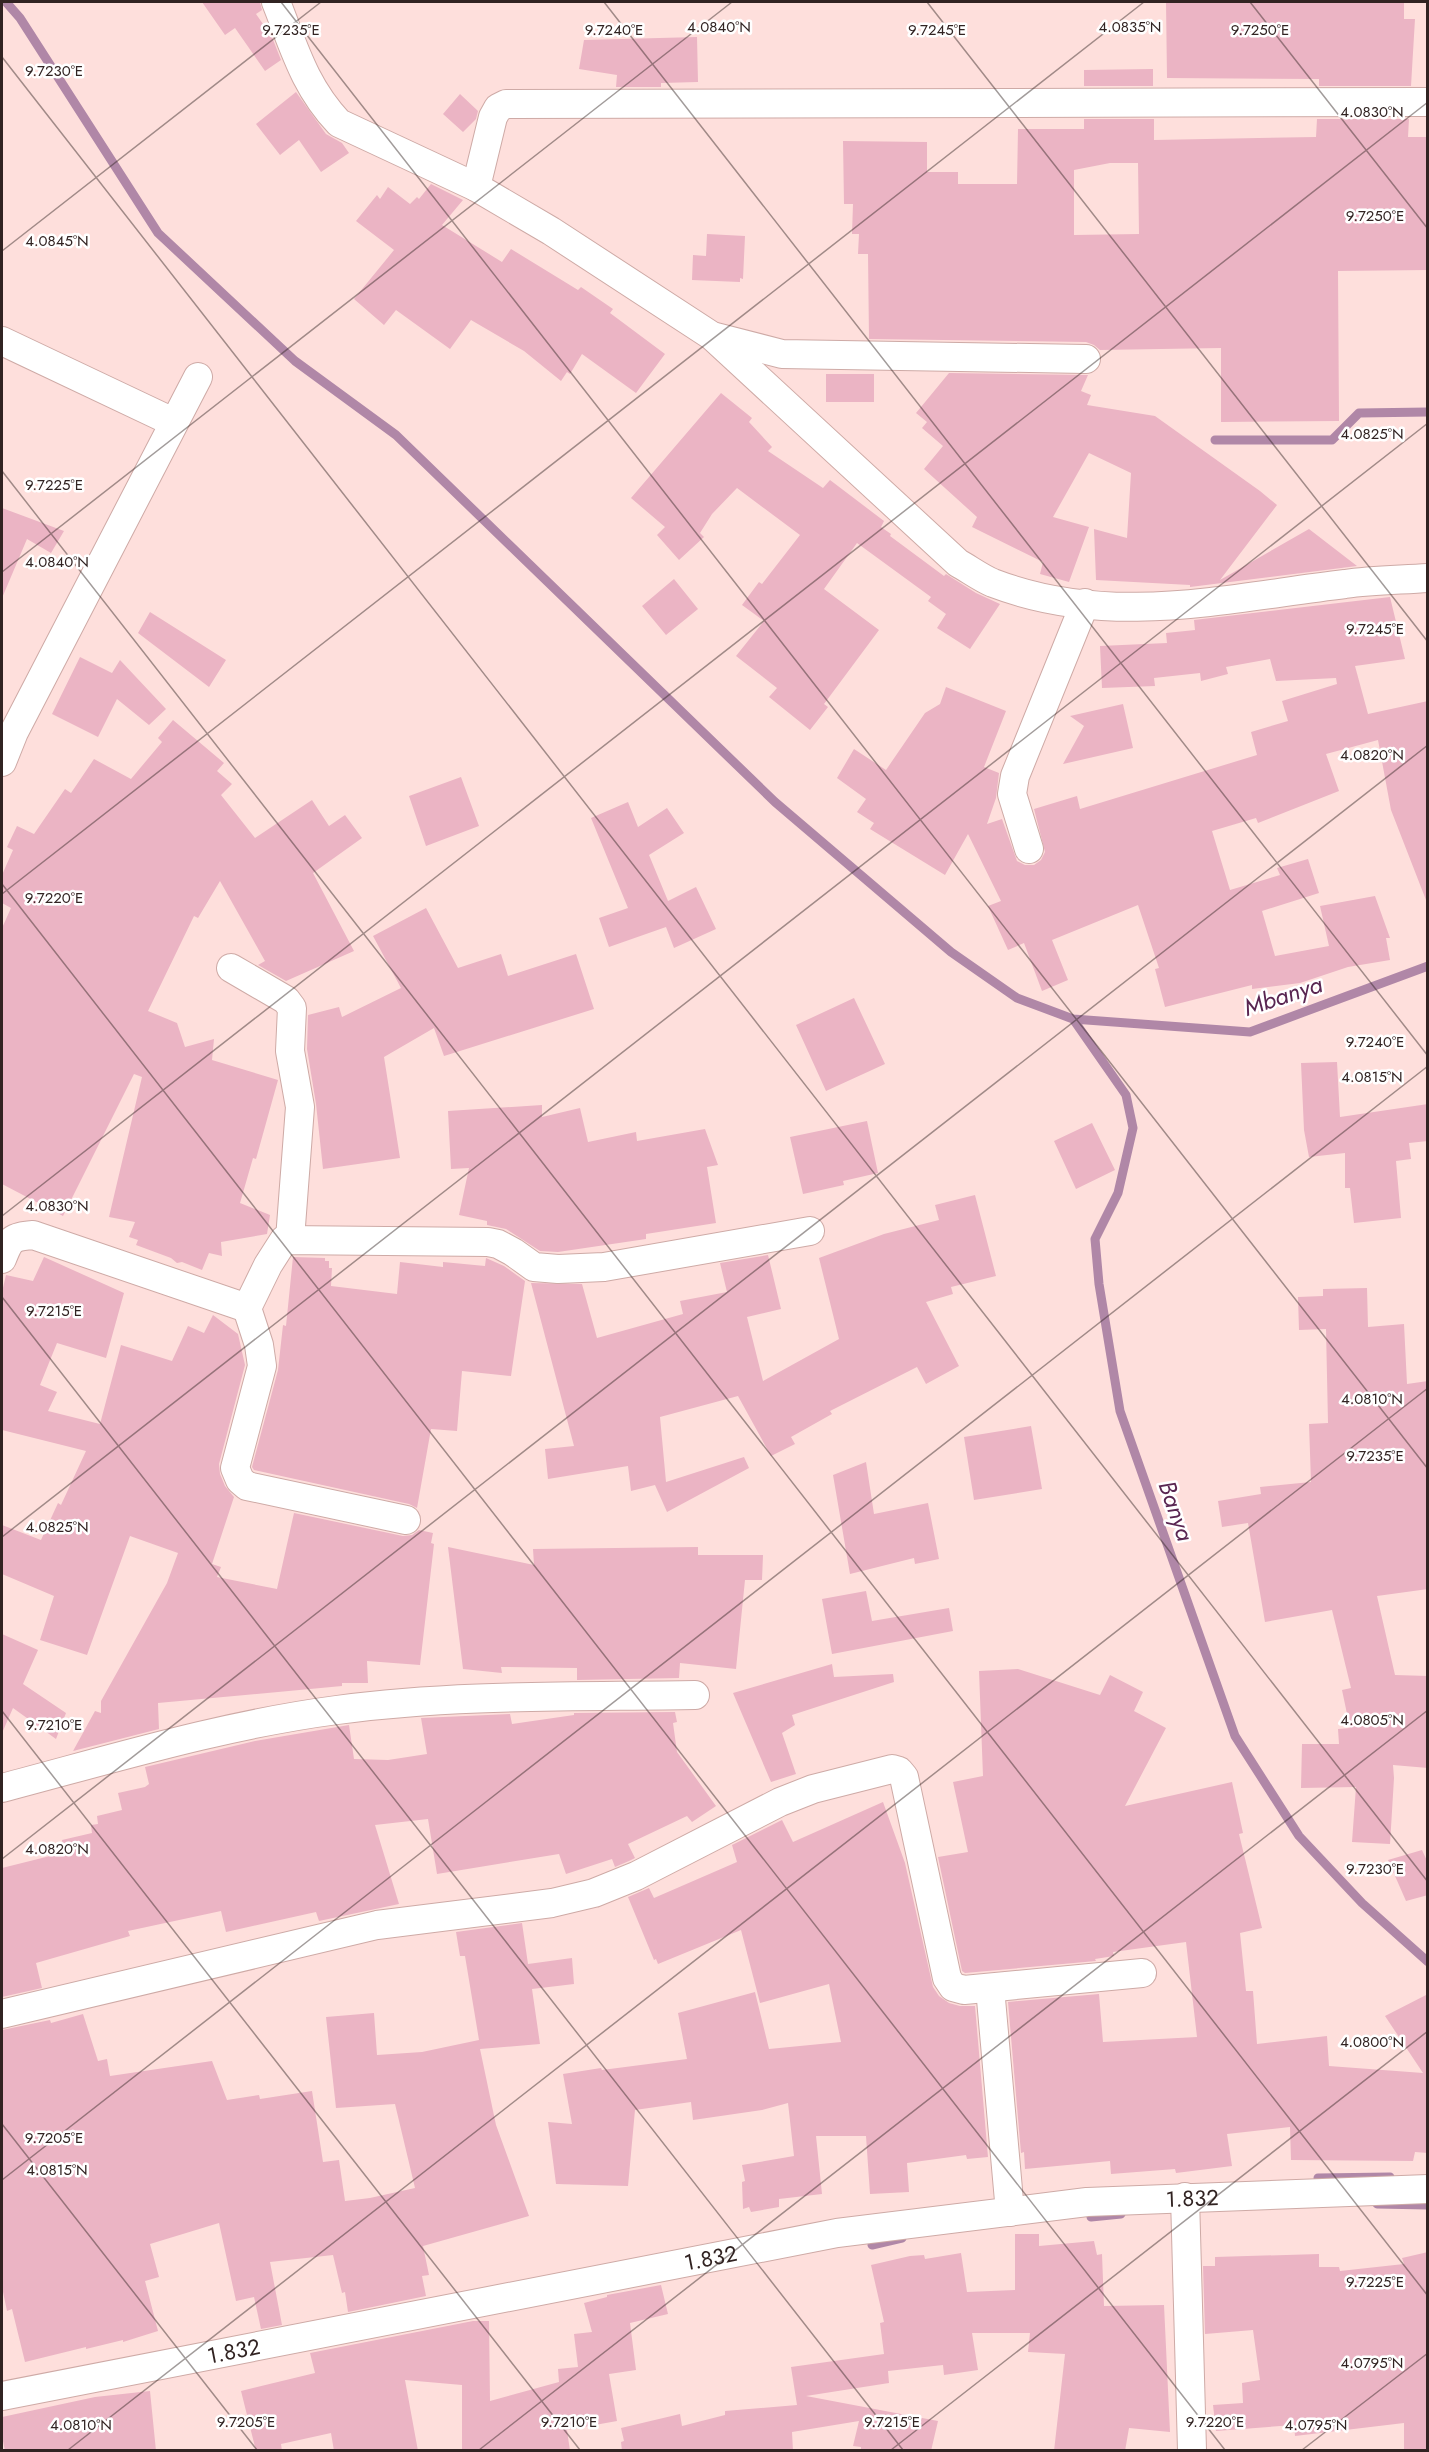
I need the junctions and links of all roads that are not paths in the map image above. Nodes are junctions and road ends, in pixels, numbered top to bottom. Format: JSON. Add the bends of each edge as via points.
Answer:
{"nodes":[{"id":1,"x":276,"y":2,"type":"edge"},
{"id":2,"x":1428,"y":102,"type":"edge"},
{"id":3,"x":476,"y":187,"type":"junction"},
{"id":4,"x":712,"y":336,"type":"junction"},
{"id":5,"x":2,"y":341,"type":"edge"},
{"id":6,"x":1086,"y":359,"type":"dead end"},
{"id":7,"x":198,"y":377,"type":"dead end"},
{"id":8,"x":173,"y":422,"type":"junction"},
{"id":9,"x":1428,"y":578,"type":"edge"},
{"id":10,"x":1085,"y":603,"type":"junction"},
{"id":11,"x":2,"y":762,"type":"edge"},
{"id":12,"x":1029,"y":849,"type":"dead end"},
{"id":13,"x":231,"y":968,"type":"dead end"},
{"id":14,"x":2,"y":1218,"type":"edge"},
{"id":15,"x":810,"y":1231,"type":"dead end"},
{"id":16,"x":33,"y":1235,"type":"junction"},
{"id":17,"x":290,"y":1239,"type":"junction"},
{"id":18,"x":2,"y":1259,"type":"edge"},
{"id":19,"x":248,"y":1308,"type":"junction"},
{"id":20,"x":405,"y":1520,"type":"dead end"},
{"id":21,"x":695,"y":1695,"type":"dead end"},
{"id":22,"x":2,"y":1788,"type":"edge"},
{"id":23,"x":1142,"y":1973,"type":"dead end"},
{"id":24,"x":990,"y":1988,"type":"junction"},
{"id":25,"x":2,"y":2014,"type":"edge"},
{"id":26,"x":1428,"y":2189,"type":"edge"},
{"id":27,"x":1185,"y":2196,"type":"junction"},
{"id":28,"x":1010,"y":2212,"type":"junction"},
{"id":29,"x":2,"y":2396,"type":"edge"},
{"id":30,"x":1192,"y":2451,"type":"edge"}],
"edges":[{"from":1,"to":3,"type":"street","via":[[310,86],[339,123]]},
{"from":2,"to":3,"type":"street","via":[[506,104],[493,117]]},
{"from":3,"to":4,"type":"street"},
{"from":4,"to":6,"type":"street","via":[[782,354]]},
{"from":4,"to":10,"type":"street","via":[[958,563],[991,582],[1039,598]]},
{"from":5,"to":8,"type":"street"},
{"from":7,"to":8,"type":"street"},
{"from":8,"to":11,"type":"street"},
{"from":9,"to":10,"type":"street","via":[[1348,583],[1181,607],[1128,608]]},
{"from":10,"to":12,"type":"street","via":[[1015,776],[1012,794]]},
{"from":13,"to":17,"type":"street","via":[[286,1000],[292,1008],[290,1051],[300,1107]]},
{"from":14,"to":16,"type":"street"},
{"from":15,"to":17,"type":"street","via":[[604,1267],[558,1269],[534,1267],[513,1252],[488,1242]]},
{"from":16,"to":18,"type":"street","via":[[11,1240]]},
{"from":16,"to":19,"type":"street"},
{"from":17,"to":19,"type":"street","via":[[279,1246]]},
{"from":19,"to":20,"type":"street","via":[[262,1366],[236,1468],[240,1480],[247,1486]]},
{"from":21,"to":22,"type":"street","via":[[453,1700],[337,1710],[225,1731]]},
{"from":23,"to":24,"type":"street"},
{"from":24,"to":25,"type":"street","via":[[963,1990],[953,1987],[947,1978],[904,1777],[892,1769],[813,1789],[780,1802],[636,1876],[594,1893],[552,1903],[377,1925]]},
{"from":24,"to":28,"type":"street"},
{"from":26,"to":27,"type":"street","name":"1.832"},
{"from":27,"to":28,"type":"street","name":"1.832"},
{"from":27,"to":30,"type":"street"},
{"from":28,"to":29,"type":"street","name":"1.832","via":[[837,2233]]}]}
